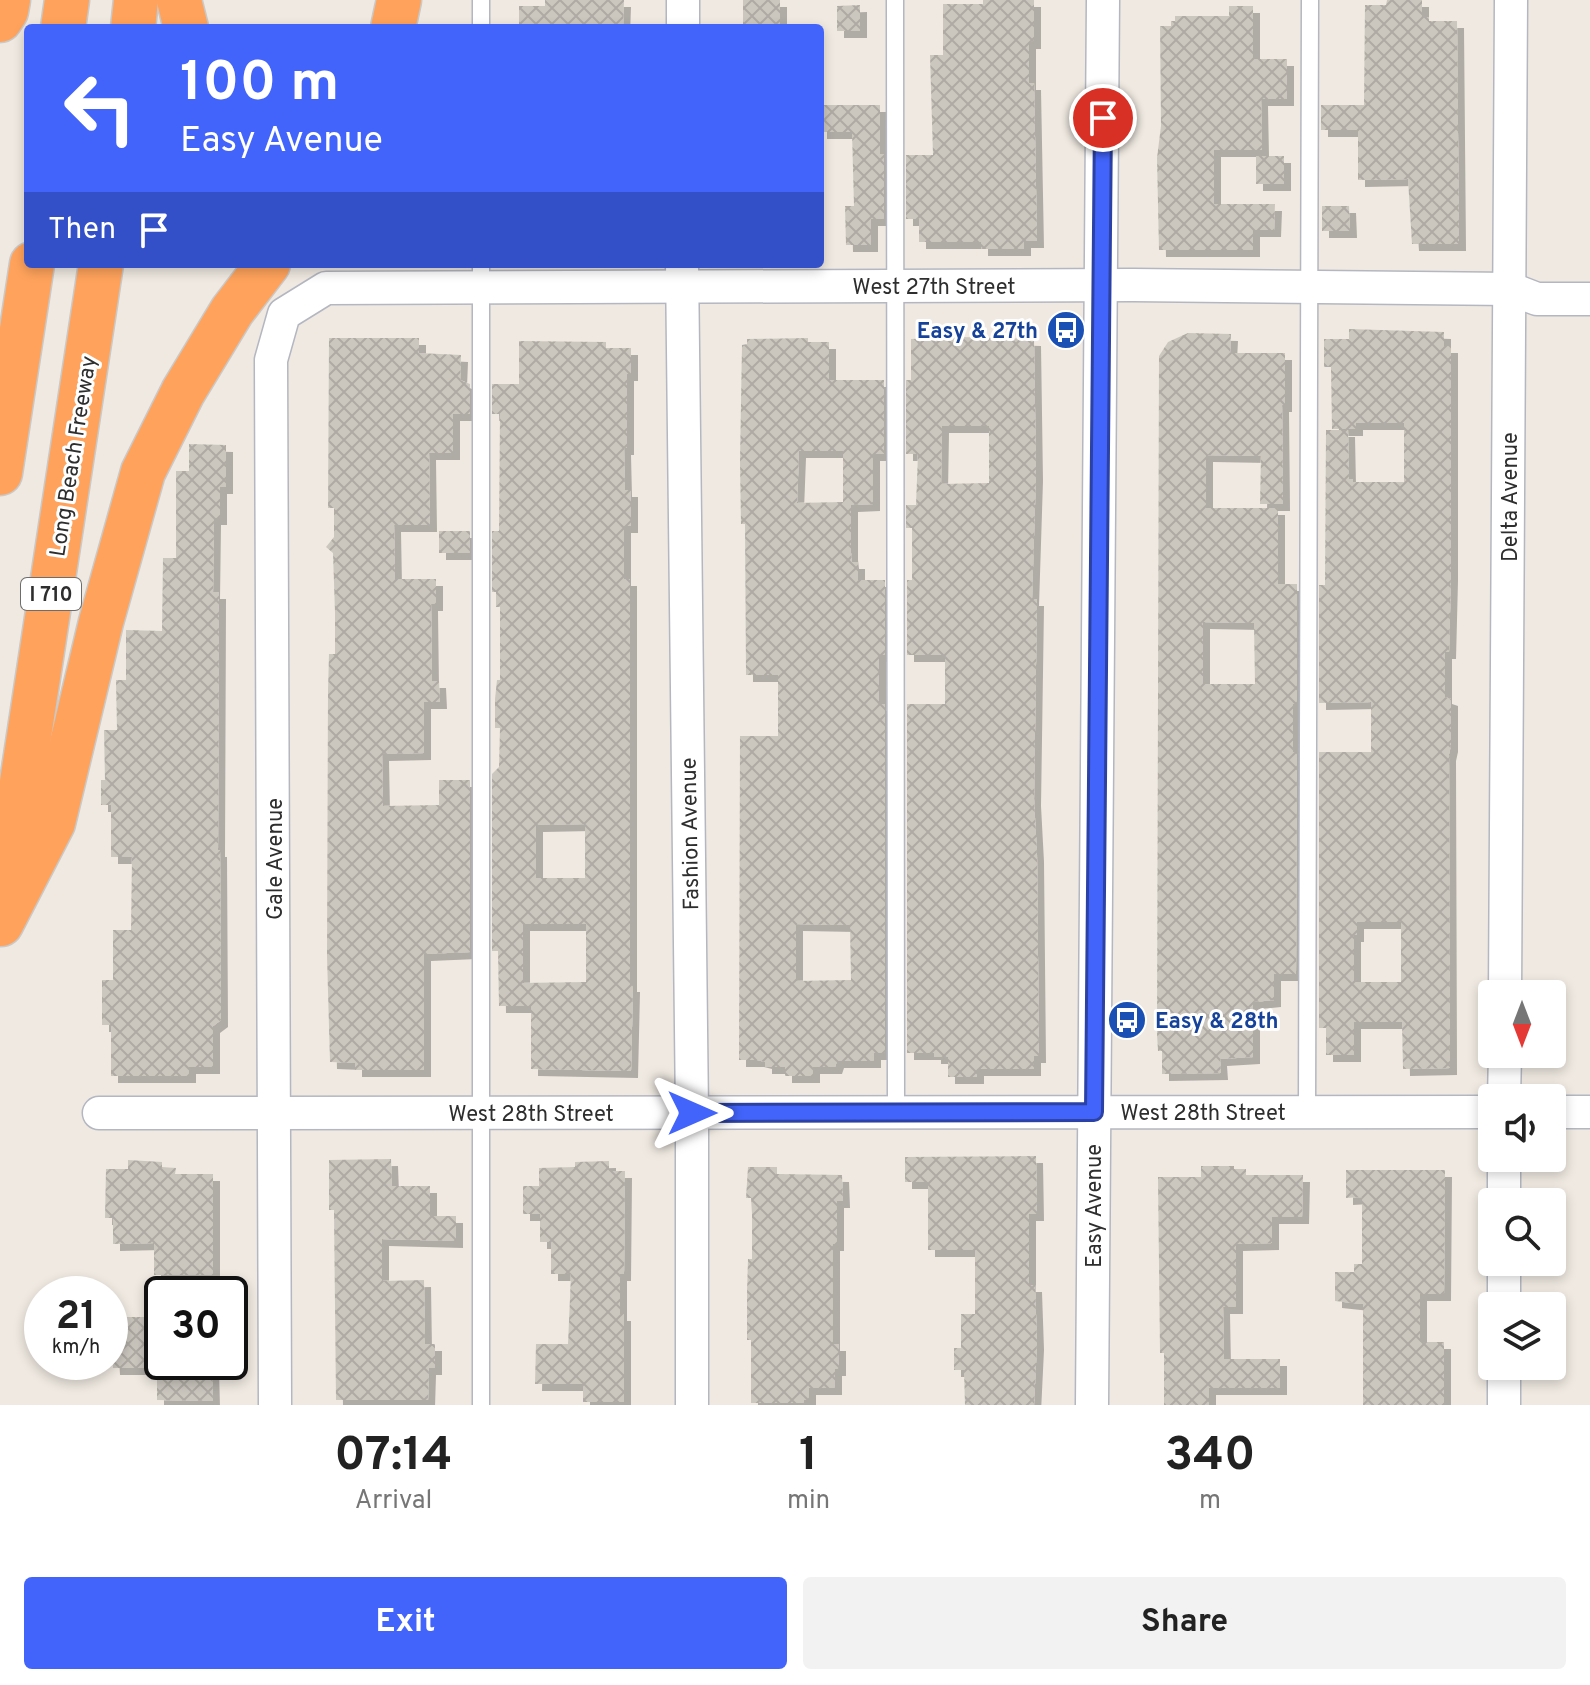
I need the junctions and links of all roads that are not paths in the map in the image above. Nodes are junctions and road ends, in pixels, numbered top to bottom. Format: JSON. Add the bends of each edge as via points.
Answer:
{"nodes":[{"id":1,"x":8,"y":0,"type":"edge"},
{"id":2,"x":67,"y":0,"type":"edge"},
{"id":3,"x":136,"y":0,"type":"edge"},
{"id":4,"x":179,"y":0,"type":"edge"},
{"id":5,"x":399,"y":0,"type":"edge"},
{"id":6,"x":425,"y":0,"type":"edge"},
{"id":7,"x":481,"y":0,"type":"edge"},
{"id":8,"x":683,"y":0,"type":"edge"},
{"id":9,"x":895,"y":0,"type":"edge"},
{"id":10,"x":1103,"y":0,"type":"edge"},
{"id":11,"x":1310,"y":0,"type":"edge"},
{"id":12,"x":1511,"y":0,"type":"edge"},
{"id":13,"x":0,"y":20,"type":"edge"},
{"id":14,"x":64,"y":24,"type":"edge"},
{"id":15,"x":133,"y":24,"type":"edge"},
{"id":16,"x":185,"y":24,"type":"edge"},
{"id":17,"x":394,"y":24,"type":"edge"},
{"id":18,"x":425,"y":24,"type":"edge"},
{"id":19,"x":481,"y":24,"type":"edge"},
{"id":20,"x":683,"y":24,"type":"edge"},
{"id":21,"x":31,"y":268,"type":"edge"},
{"id":22,"x":100,"y":268,"type":"edge"},
{"id":23,"x":265,"y":268,"type":"edge"},
{"id":24,"x":481,"y":276,"type":"edge"},
{"id":25,"x":682,"y":276,"type":"edge"},
{"id":26,"x":1102,"y":285,"type":"junction"},
{"id":27,"x":895,"y":286,"type":"junction"},
{"id":28,"x":1309,"y":287,"type":"junction"},
{"id":29,"x":1511,"y":289,"type":"junction"},
{"id":30,"x":1590,"y":299,"type":"edge"},
{"id":31,"x":284,"y":314,"type":"joint"},
{"id":32,"x":0,"y":473,"type":"edge"},
{"id":33,"x":1,"y":924,"type":"edge"},
{"id":34,"x":0,"y":933,"type":"edge"},
{"id":35,"x":1505,"y":980,"type":"edge"},
{"id":36,"x":896,"y":1112,"type":"junction"},
{"id":37,"x":1094,"y":1112,"type":"junction"},
{"id":38,"x":1307,"y":1112,"type":"junction"},
{"id":39,"x":1478,"y":1112,"type":"edge"},
{"id":40,"x":1566,"y":1112,"type":"edge"},
{"id":41,"x":1590,"y":1112,"type":"edge"},
{"id":42,"x":99,"y":1113,"type":"dead end"},
{"id":43,"x":275,"y":1113,"type":"junction"},
{"id":44,"x":481,"y":1113,"type":"junction"},
{"id":45,"x":692,"y":1113,"type":"junction"},
{"id":46,"x":1504,"y":1380,"type":"edge"},
{"id":47,"x":275,"y":1405,"type":"edge"},
{"id":48,"x":481,"y":1405,"type":"edge"},
{"id":49,"x":692,"y":1405,"type":"edge"},
{"id":50,"x":1092,"y":1405,"type":"edge"},
{"id":51,"x":1504,"y":1405,"type":"edge"}],
"edges":[{"from":1,"to":13,"type":"highway"},
{"from":2,"to":14,"type":"highway"},
{"from":3,"to":15,"type":"highway"},
{"from":4,"to":16,"type":"highway"},
{"from":5,"to":17,"type":"highway"},
{"from":6,"to":18,"type":"highway"},
{"from":7,"to":19,"type":"lane"},
{"from":8,"to":20,"type":"street"},
{"from":9,"to":27,"type":"lane"},
{"from":10,"to":26,"type":"street","name":"Easy Avenue"},
{"from":11,"to":28,"type":"lane"},
{"from":12,"to":29,"type":"street","name":"Delta Avenue"},
{"from":21,"to":32,"type":"highway"},
{"from":22,"to":33,"type":"highway","name":"Long Beach Freeway","number":"I 710"},
{"from":23,"to":33,"type":"highway","via":[[191,378],[143,472],[53,823]]},
{"from":24,"to":25,"type":"street","name":"West 27th Street"},
{"from":24,"to":31,"type":"street","name":"West 27th Street","via":[[326,288]]},
{"from":24,"to":44,"type":"lane"},
{"from":25,"to":27,"type":"street","name":"West 27th Street"},
{"from":25,"to":45,"type":"street","name":"Fashion Avenue"},
{"from":26,"to":27,"type":"street","name":"West 27th Street"},
{"from":26,"to":28,"type":"street","name":"West 27th Street"},
{"from":26,"to":37,"type":"street","name":"Easy Avenue"},
{"from":27,"to":36,"type":"lane"},
{"from":28,"to":29,"type":"street","name":"West 27th Street"},
{"from":28,"to":38,"type":"lane"},
{"from":29,"to":30,"type":"street","name":"West 27th Street","via":[[1537,299]]},
{"from":29,"to":35,"type":"street","name":"Delta Avenue"},
{"from":31,"to":43,"type":"street","name":"Gale Avenue","via":[[271,360]]},
{"from":33,"to":34,"type":"highway","name":"Long Beach Freeway","number":"I 710"},
{"from":36,"to":37,"type":"street","name":"West 28th Street"},
{"from":36,"to":45,"type":"street","name":"West 28th Street"},
{"from":37,"to":38,"type":"street","name":"West 28th Street"},
{"from":37,"to":50,"type":"street","name":"Easy Avenue"},
{"from":38,"to":39,"type":"street","name":"West 28th Street"},
{"from":40,"to":41,"type":"street"},
{"from":42,"to":43,"type":"street","name":"West 28th Street"},
{"from":43,"to":44,"type":"street","name":"West 28th Street"},
{"from":43,"to":47,"type":"street","name":"Gale Avenue"},
{"from":44,"to":45,"type":"street","name":"West 28th Street"},
{"from":44,"to":48,"type":"lane"},
{"from":45,"to":49,"type":"street","name":"Fashion Avenue"},
{"from":46,"to":51,"type":"street"}]}
